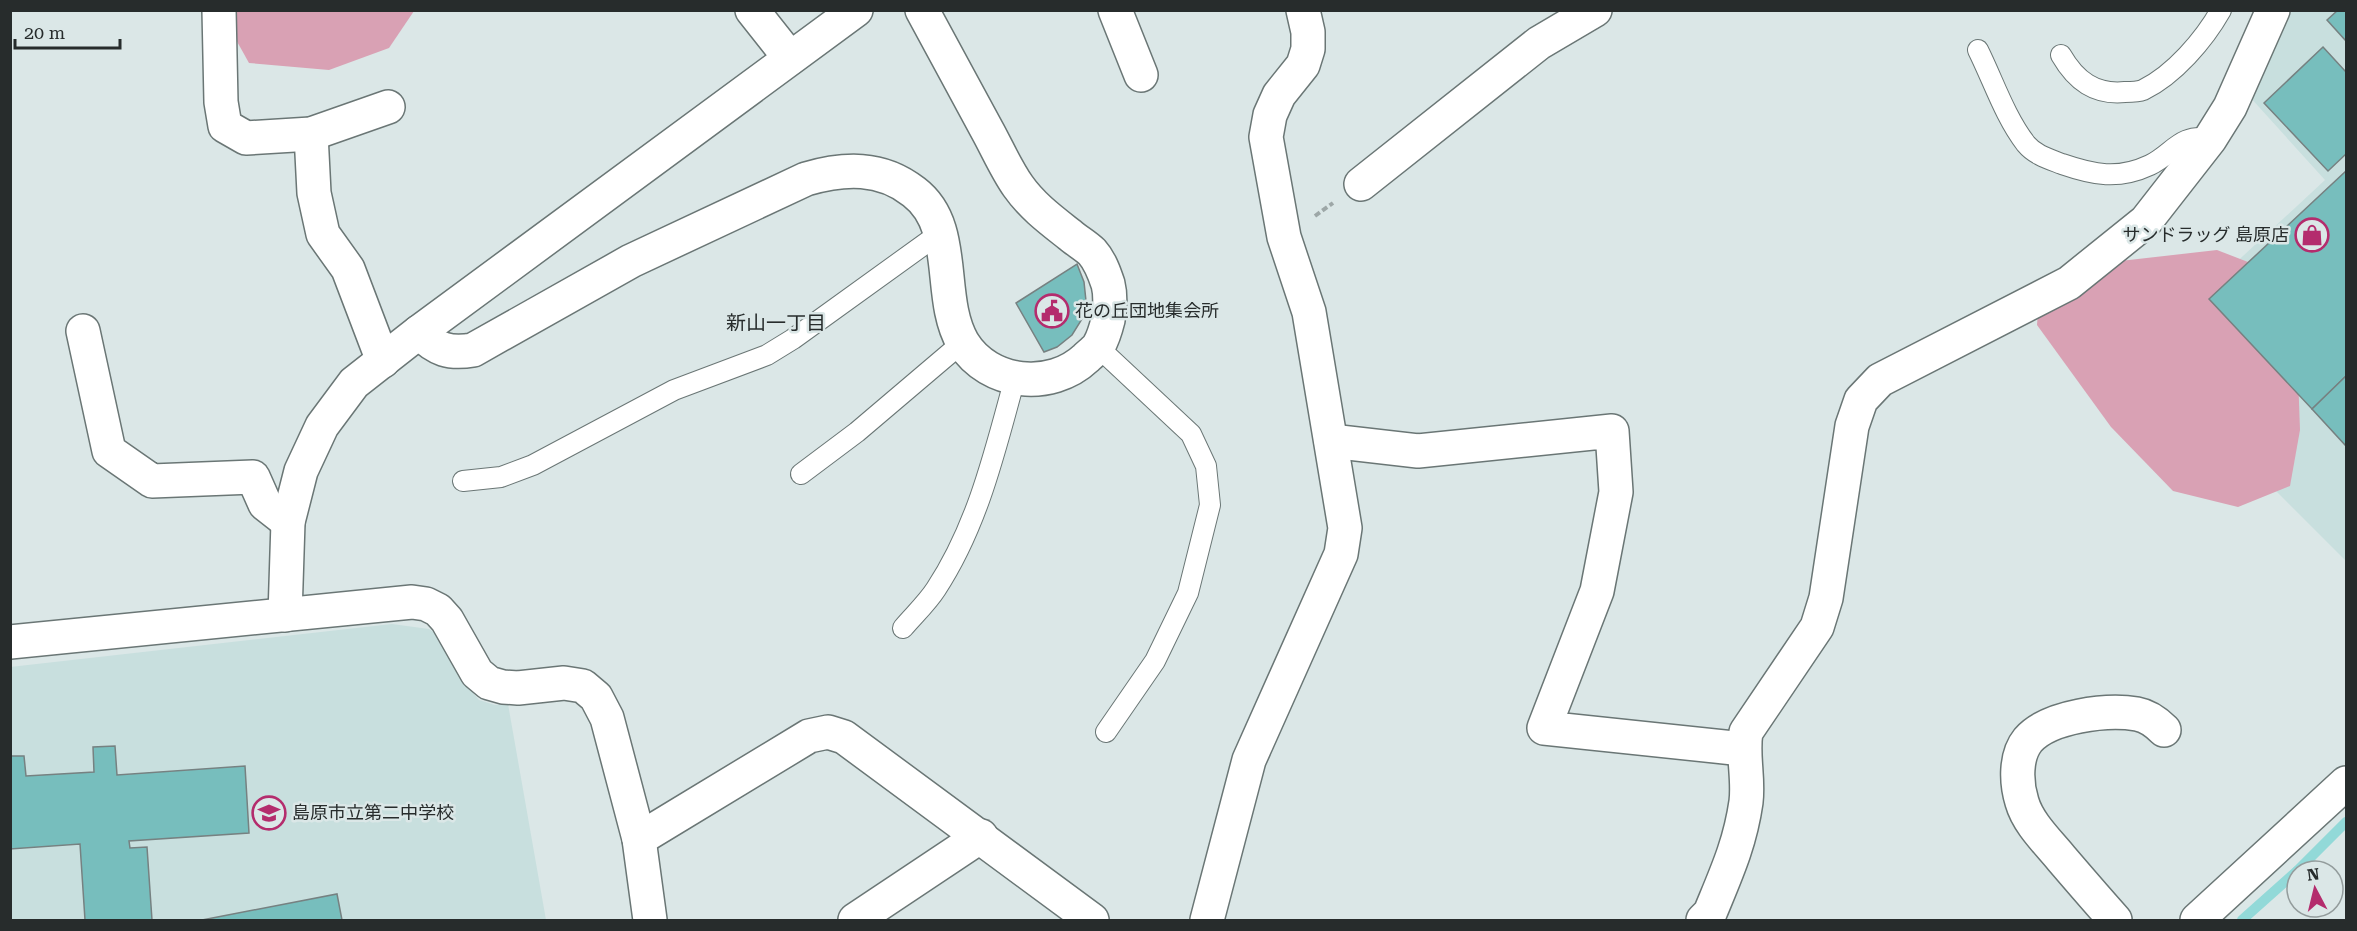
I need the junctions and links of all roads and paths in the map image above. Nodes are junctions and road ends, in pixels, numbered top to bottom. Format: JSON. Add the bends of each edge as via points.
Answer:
{"nodes":[{"id":1,"x":219,"y":10,"type":"edge"},
{"id":2,"x":752,"y":10,"type":"edge"},
{"id":3,"x":856,"y":10,"type":"edge"},
{"id":4,"x":922,"y":10,"type":"edge"},
{"id":5,"x":1115,"y":10,"type":"edge"},
{"id":6,"x":1303,"y":10,"type":"edge"},
{"id":7,"x":1595,"y":10,"type":"edge"},
{"id":8,"x":2221,"y":10,"type":"edge"},
{"id":9,"x":2273,"y":10,"type":"edge"},
{"id":10,"x":1978,"y":50,"type":"dead end"},
{"id":11,"x":2061,"y":55,"type":"dead end"},
{"id":12,"x":790,"y":57,"type":"junction"},
{"id":13,"x":1141,"y":75,"type":"dead end"},
{"id":14,"x":388,"y":107,"type":"dead end"},
{"id":15,"x":311,"y":134,"type":"junction"},
{"id":16,"x":2210,"y":139,"type":"junction"},
{"id":17,"x":1361,"y":184,"type":"joint"},
{"id":18,"x":940,"y":233,"type":"junction"},
{"id":19,"x":1284,"y":237,"type":"junction"},
{"id":20,"x":83,"y":331,"type":"dead end"},
{"id":21,"x":419,"y":333,"type":"junction"},
{"id":22,"x":963,"y":342,"type":"junction"},
{"id":23,"x":1098,"y":347,"type":"junction"},
{"id":24,"x":383,"y":361,"type":"junction"},
{"id":25,"x":1015,"y":378,"type":"junction"},
{"id":26,"x":1331,"y":441,"type":"junction"},
{"id":27,"x":801,"y":474,"type":"dead end"},
{"id":28,"x":463,"y":481,"type":"dead end"},
{"id":29,"x":288,"y":522,"type":"junction"},
{"id":30,"x":285,"y":615,"type":"junction"},
{"id":31,"x":903,"y":628,"type":"dead end"},
{"id":32,"x":10,"y":642,"type":"edge"},
{"id":33,"x":2164,"y":730,"type":"dead end"},
{"id":34,"x":1106,"y":732,"type":"dead end"},
{"id":35,"x":1743,"y":749,"type":"junction"},
{"id":36,"x":2346,"y":783,"type":"edge"},
{"id":37,"x":981,"y":836,"type":"junction"},
{"id":38,"x":639,"y":839,"type":"junction"},
{"id":39,"x":650,"y":921,"type":"edge"},
{"id":40,"x":855,"y":921,"type":"edge"},
{"id":41,"x":1092,"y":921,"type":"edge"},
{"id":42,"x":1207,"y":921,"type":"edge"},
{"id":43,"x":1703,"y":921,"type":"edge"},
{"id":44,"x":2115,"y":921,"type":"edge"},
{"id":45,"x":2197,"y":921,"type":"edge"}],
"edges":[{"from":1,"to":15,"type":"street","via":[[225,126],[246,138]]},
{"from":2,"to":12,"type":"street"},
{"from":3,"to":12,"type":"street"},
{"from":4,"to":23,"type":"street","via":[[1017,185],[1039,212],[1092,252],[1103,267],[1111,308]]},
{"from":5,"to":13,"type":"street"},
{"from":6,"to":19,"type":"street","via":[[1308,49],[1303,65],[1279,95],[1266,137]]},
{"from":7,"to":17,"type":"street","via":[[1539,43]]},
{"from":8,"to":11,"type":"lane","via":[[2172,71],[2141,91],[2113,93],[2090,87],[2071,73]]},
{"from":9,"to":16,"type":"street","via":[[2230,107]]},
{"from":10,"to":16,"type":"lane","via":[[2015,127],[2027,146],[2043,157],[2090,174],[2115,175],[2153,164],[2174,146],[2192,138]]},
{"from":12,"to":21,"type":"street"},
{"from":14,"to":15,"type":"street"},
{"from":15,"to":24,"type":"street","via":[[314,193],[323,234],[348,269]]},
{"from":16,"to":35,"type":"street","via":[[2146,221],[2069,283],[1880,380],[1861,400],[1852,426],[1826,598],[1817,627],[1746,732]]},
{"from":17,"to":19,"type":"path"},
{"from":18,"to":21,"type":"street","via":[[927,204],[898,181],[880,174],[834,171],[806,179],[631,261],[473,350],[440,350]]},
{"from":18,"to":22,"type":"street","via":[[950,303]]},
{"from":18,"to":28,"type":"lane","via":[[766,355],[674,390],[533,465],[501,477]]},
{"from":19,"to":26,"type":"street","via":[[1309,312]]},
{"from":20,"to":29,"type":"street","via":[[109,451],[152,482],[253,477],[265,504]]},
{"from":21,"to":24,"type":"street"},
{"from":22,"to":25,"type":"street","via":[[975,359],[993,372]]},
{"from":22,"to":27,"type":"lane"},
{"from":23,"to":25,"type":"street","via":[[1061,375]]},
{"from":23,"to":34,"type":"lane","via":[[1191,434],[1206,466],[1210,505],[1188,592],[1155,661]]},
{"from":24,"to":29,"type":"street","via":[[354,383],[322,426],[301,471]]},
{"from":25,"to":31,"type":"lane","via":[[987,480],[965,537],[935,590]]},
{"from":26,"to":35,"type":"street","via":[[1418,451],[1612,431],[1616,492],[1597,591],[1544,728]]},
{"from":26,"to":42,"type":"street","via":[[1345,528],[1341,554],[1249,760]]},
{"from":29,"to":30,"type":"street"},
{"from":30,"to":32,"type":"street"},
{"from":30,"to":38,"type":"street","via":[[412,602],[426,604],[447,620],[477,674],[489,683],[518,688],[564,683],[582,686],[596,697],[607,718]]},
{"from":33,"to":44,"type":"street","via":[[2154,720],[2137,714],[2073,718],[2049,725],[2028,740],[2019,758],[2017,778],[2022,803],[2034,825]]},
{"from":35,"to":43,"type":"street","via":[[1746,799],[1738,843],[1710,913]]},
{"from":36,"to":45,"type":"street"},
{"from":37,"to":38,"type":"street","via":[[844,738],[828,732],[809,736]]},
{"from":37,"to":40,"type":"street"},
{"from":37,"to":41,"type":"street"},
{"from":38,"to":39,"type":"street"}]}
